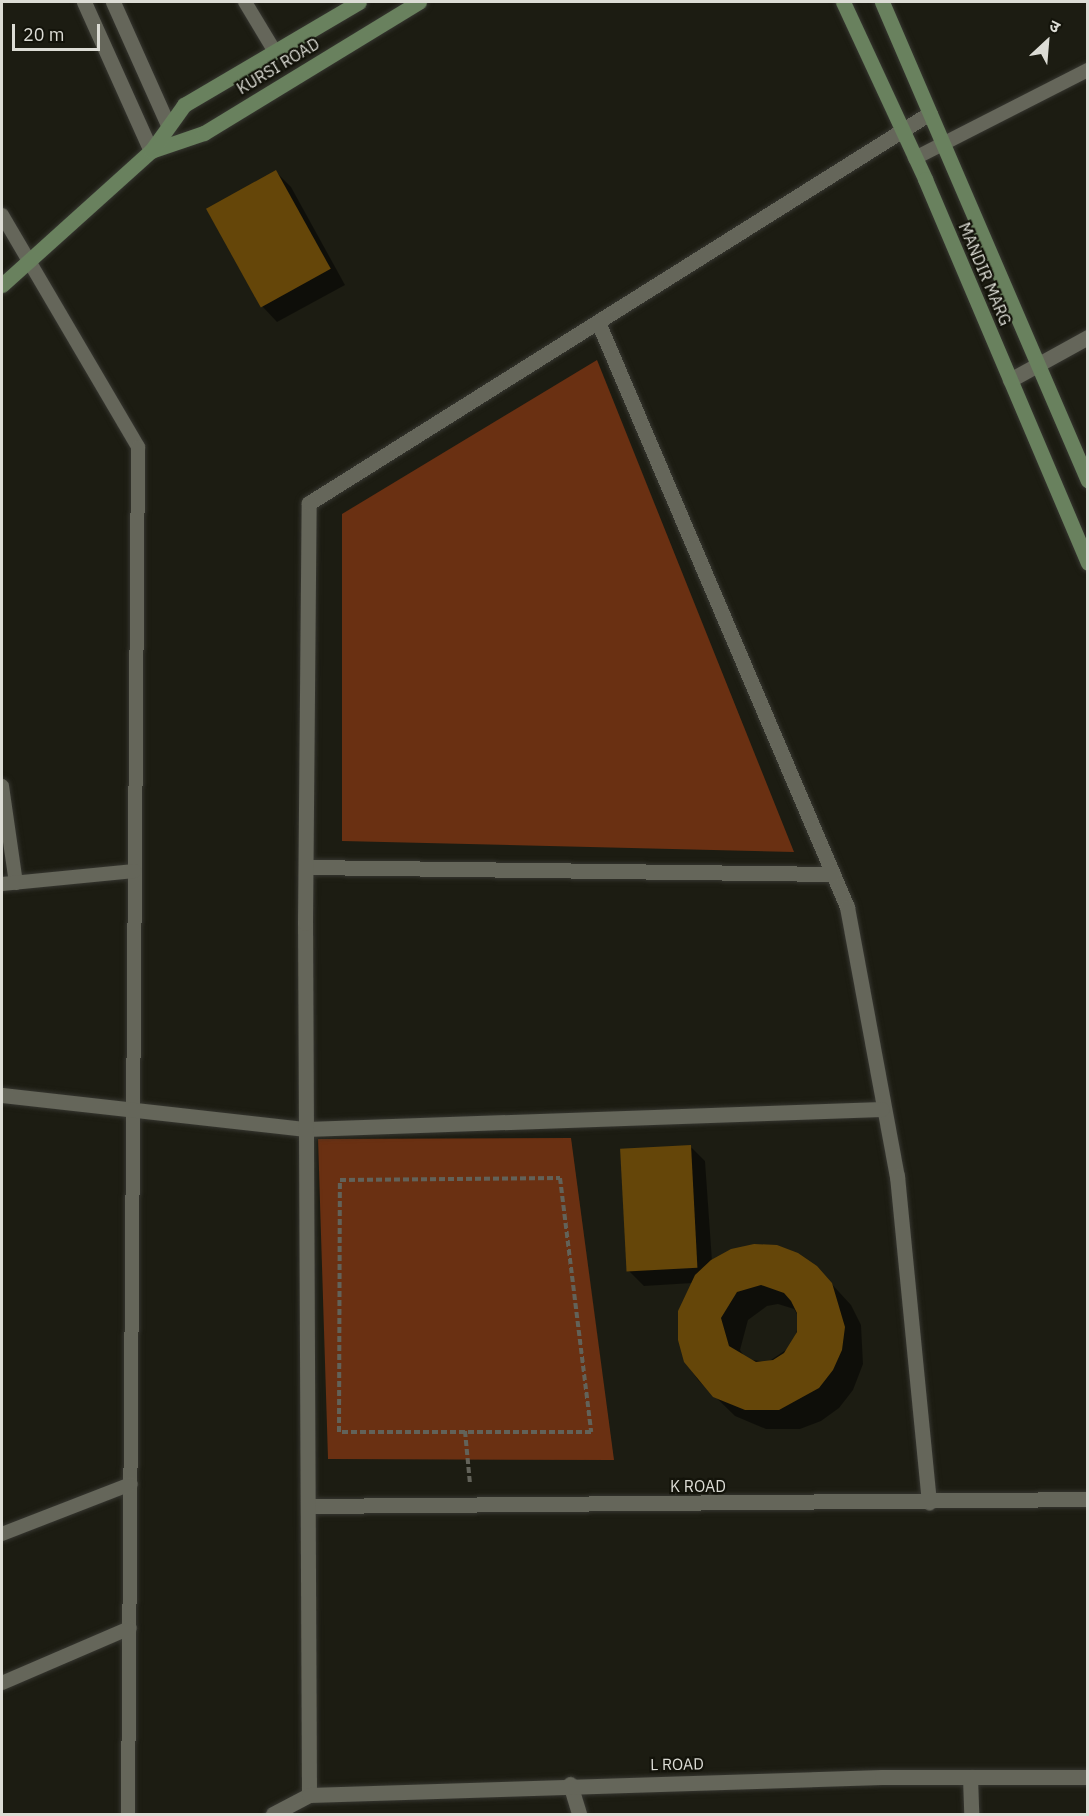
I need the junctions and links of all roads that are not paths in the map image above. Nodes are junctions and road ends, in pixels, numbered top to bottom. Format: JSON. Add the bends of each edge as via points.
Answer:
{"nodes":[{"id":1,"x":84,"y":2,"type":"edge"},
{"id":2,"x":113,"y":2,"type":"edge"},
{"id":3,"x":245,"y":2,"type":"edge"},
{"id":4,"x":359,"y":2,"type":"edge"},
{"id":5,"x":419,"y":2,"type":"edge"},
{"id":6,"x":843,"y":2,"type":"edge"},
{"id":7,"x":882,"y":2,"type":"edge"},
{"id":8,"x":275,"y":51,"type":"junction"},
{"id":9,"x":1088,"y":70,"type":"edge"},
{"id":10,"x":930,"y":113,"type":"junction"},
{"id":11,"x":168,"y":125,"type":"junction"},
{"id":12,"x":903,"y":130,"type":"junction"},
{"id":13,"x":944,"y":144,"type":"junction"},
{"id":14,"x":151,"y":151,"type":"junction"},
{"id":15,"x":915,"y":158,"type":"junction"},
{"id":16,"x":2,"y":215,"type":"edge"},
{"id":17,"x":28,"y":262,"type":"junction"},
{"id":18,"x":2,"y":285,"type":"edge"},
{"id":19,"x":598,"y":322,"type":"junction"},
{"id":20,"x":1088,"y":338,"type":"edge"},
{"id":21,"x":1039,"y":364,"type":"junction"},
{"id":22,"x":1010,"y":380,"type":"junction"},
{"id":23,"x":1088,"y":481,"type":"edge"},
{"id":24,"x":1088,"y":563,"type":"edge"},
{"id":25,"x":2,"y":786,"type":"edge"},
{"id":26,"x":306,"y":867,"type":"junction"},
{"id":27,"x":134,"y":871,"type":"junction"},
{"id":28,"x":833,"y":874,"type":"junction"},
{"id":29,"x":16,"y":883,"type":"junction"},
{"id":30,"x":2,"y":885,"type":"edge"},
{"id":31,"x":2,"y":1095,"type":"edge"},
{"id":32,"x":882,"y":1109,"type":"junction"},
{"id":33,"x":132,"y":1110,"type":"junction"},
{"id":34,"x":306,"y":1130,"type":"junction"},
{"id":35,"x":131,"y":1484,"type":"junction"},
{"id":36,"x":1088,"y":1499,"type":"edge"},
{"id":37,"x":929,"y":1503,"type":"junction"},
{"id":38,"x":308,"y":1506,"type":"junction"},
{"id":39,"x":2,"y":1534,"type":"edge"},
{"id":40,"x":130,"y":1628,"type":"junction"},
{"id":41,"x":2,"y":1683,"type":"edge"},
{"id":42,"x":970,"y":1777,"type":"junction"},
{"id":43,"x":1088,"y":1777,"type":"edge"},
{"id":44,"x":570,"y":1784,"type":"junction"},
{"id":45,"x":309,"y":1795,"type":"junction"},
{"id":46,"x":128,"y":1815,"type":"edge"},
{"id":47,"x":273,"y":1815,"type":"edge"},
{"id":48,"x":579,"y":1815,"type":"edge"},
{"id":49,"x":972,"y":1815,"type":"edge"}],
"edges":[{"from":1,"to":14,"type":"street"},
{"from":2,"to":11,"type":"street"},
{"from":3,"to":8,"type":"lane"},
{"from":4,"to":8,"type":"main road","name":"KURSI ROAD"},
{"from":5,"to":14,"type":"main road","name":"KURSI ROAD","via":[[204,133]]},
{"from":6,"to":12,"type":"main road","name":"MANDIR MARG"},
{"from":7,"to":10,"type":"main road"},
{"from":8,"to":11,"type":"main road","name":"KURSI ROAD","via":[[184,105]]},
{"from":9,"to":13,"type":"lane"},
{"from":10,"to":12,"type":"street"},
{"from":10,"to":13,"type":"main road"},
{"from":11,"to":14,"type":"main road","name":"KURSI ROAD"},
{"from":12,"to":15,"type":"main road","name":"MANDIR MARG"},
{"from":12,"to":19,"type":"street"},
{"from":13,"to":15,"type":"lane"},
{"from":13,"to":21,"type":"main road"},
{"from":14,"to":17,"type":"main road","name":"KURSI ROAD"},
{"from":15,"to":22,"type":"main road","name":"MANDIR MARG"},
{"from":16,"to":17,"type":"lane"},
{"from":17,"to":18,"type":"main road","name":"KURSI ROAD"},
{"from":17,"to":27,"type":"lane","via":[[138,447]]},
{"from":19,"to":26,"type":"street","via":[[309,503]]},
{"from":19,"to":28,"type":"street"},
{"from":20,"to":21,"type":"street"},
{"from":21,"to":22,"type":"street"},
{"from":21,"to":23,"type":"main road"},
{"from":22,"to":24,"type":"main road","name":"MANDIR MARG"},
{"from":25,"to":29,"type":"lane"},
{"from":26,"to":28,"type":"street"},
{"from":26,"to":34,"type":"street"},
{"from":27,"to":29,"type":"lane"},
{"from":27,"to":33,"type":"lane"},
{"from":28,"to":32,"type":"street","via":[[848,907]]},
{"from":29,"to":30,"type":"lane"},
{"from":31,"to":33,"type":"street"},
{"from":32,"to":34,"type":"street"},
{"from":32,"to":37,"type":"street","via":[[897,1176]]},
{"from":33,"to":34,"type":"street"},
{"from":33,"to":35,"type":"lane"},
{"from":34,"to":38,"type":"street"},
{"from":35,"to":39,"type":"lane"},
{"from":35,"to":40,"type":"lane"},
{"from":36,"to":37,"type":"street","name":"K ROAD"},
{"from":37,"to":38,"type":"street","name":"K ROAD"},
{"from":38,"to":45,"type":"street"},
{"from":40,"to":41,"type":"lane"},
{"from":40,"to":46,"type":"lane"},
{"from":42,"to":43,"type":"street","name":"L ROAD"},
{"from":42,"to":44,"type":"street","name":"L ROAD"},
{"from":42,"to":49,"type":"street"},
{"from":44,"to":45,"type":"street","name":"L ROAD"},
{"from":44,"to":48,"type":"street"},
{"from":45,"to":47,"type":"street","name":"L ROAD"}]}
